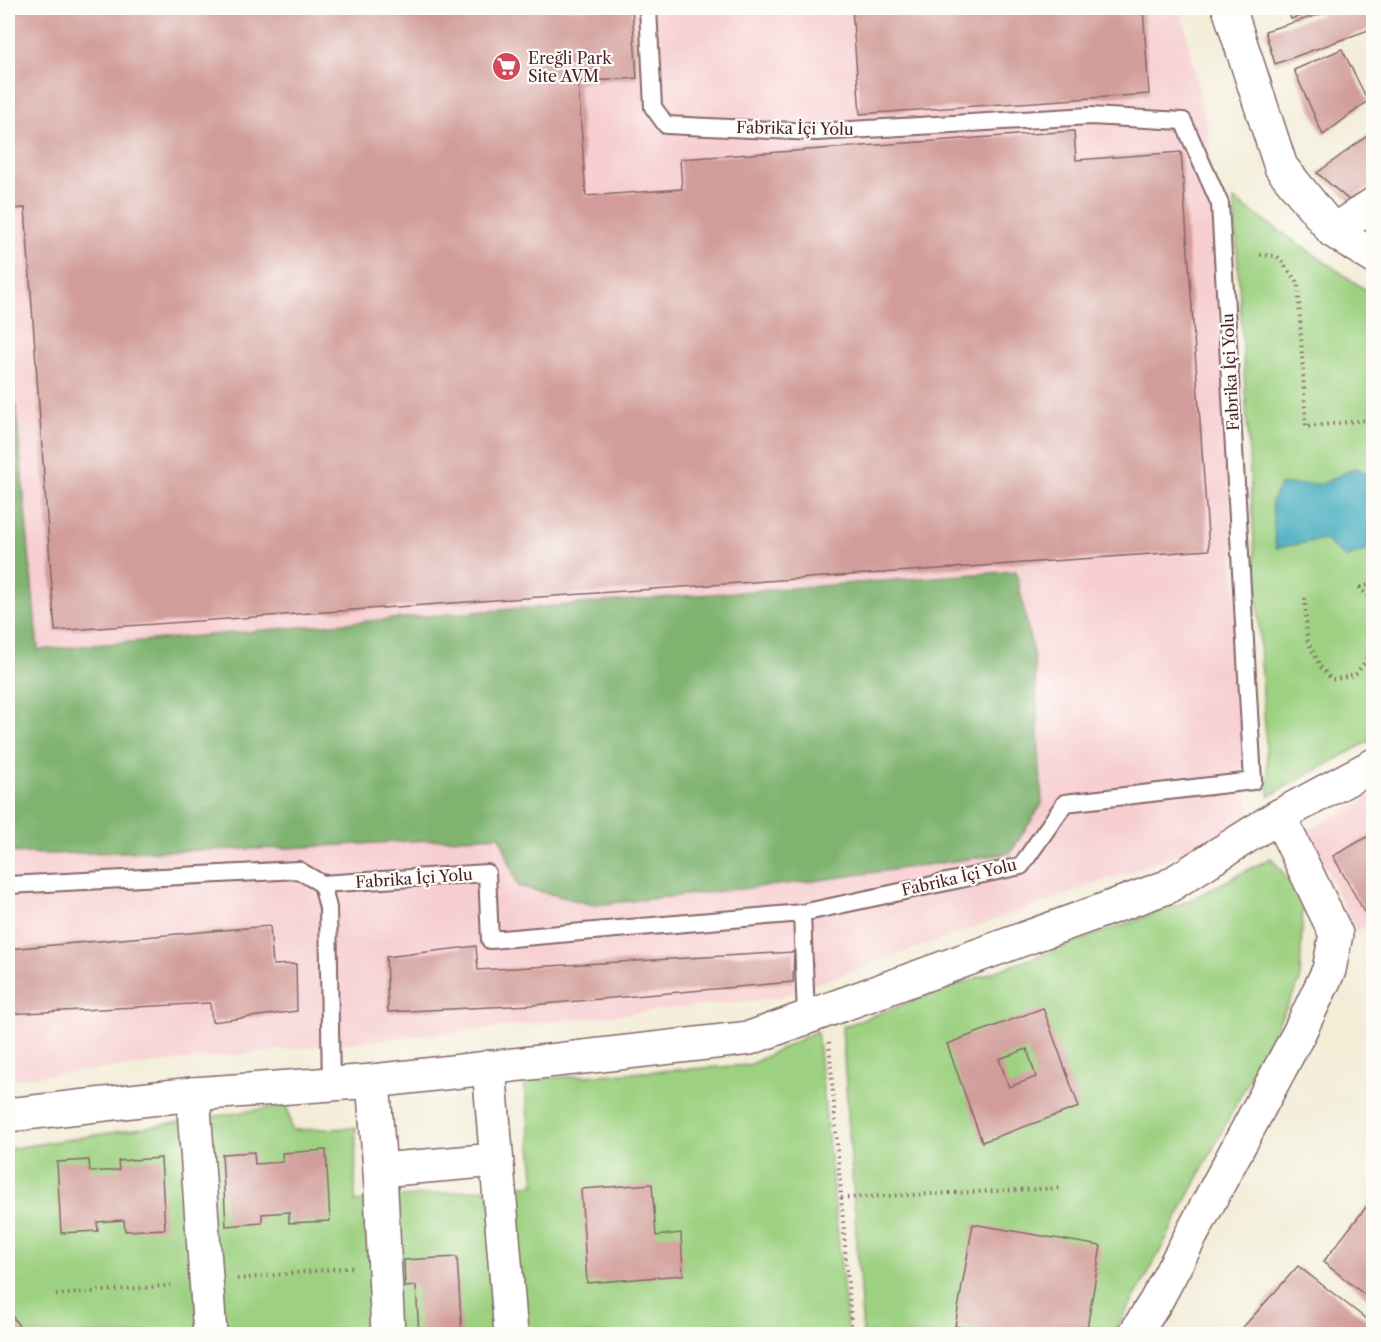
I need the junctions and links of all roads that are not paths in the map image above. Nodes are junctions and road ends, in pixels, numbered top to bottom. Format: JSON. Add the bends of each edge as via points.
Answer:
{"nodes":[{"id":1,"x":648,"y":8,"type":"edge"},
{"id":2,"x":1229,"y":8,"type":"edge"},
{"id":3,"x":1374,"y":204,"type":"edge"},
{"id":4,"x":1334,"y":231,"type":"junction"},
{"id":5,"x":1374,"y":257,"type":"edge"},
{"id":6,"x":1374,"y":765,"type":"edge"},
{"id":7,"x":1279,"y":816,"type":"junction"},
{"id":8,"x":322,"y":884,"type":"junction"},
{"id":9,"x":8,"y":885,"type":"edge"},
{"id":10,"x":802,"y":912,"type":"junction"},
{"id":11,"x":816,"y":1014,"type":"junction"},
{"id":12,"x":489,"y":1066,"type":"junction"},
{"id":13,"x":373,"y":1081,"type":"junction"},
{"id":14,"x":331,"y":1085,"type":"junction"},
{"id":15,"x":193,"y":1094,"type":"junction"},
{"id":16,"x":8,"y":1115,"type":"edge"},
{"id":17,"x":496,"y":1160,"type":"junction"},
{"id":18,"x":380,"y":1170,"type":"junction"},
{"id":19,"x":210,"y":1335,"type":"edge"},
{"id":20,"x":388,"y":1335,"type":"edge"},
{"id":21,"x":511,"y":1335,"type":"edge"},
{"id":22,"x":1135,"y":1335,"type":"edge"}],
"edges":[{"from":1,"to":10,"type":"lane","name":"Fabrika İçi Yolu","via":[[653,107],[666,125],[816,132],[1090,116],[1183,121],[1220,204],[1253,781],[1065,804],[1021,866]]},
{"from":2,"to":4,"type":"main road","via":[[1281,167]]},
{"from":3,"to":4,"type":"main road"},
{"from":4,"to":5,"type":"main road"},
{"from":6,"to":7,"type":"main road"},
{"from":7,"to":11,"type":"main road","via":[[1167,887]]},
{"from":7,"to":22,"type":"main road","via":[[1336,934],[1329,970],[1299,1034]]},
{"from":8,"to":9,"type":"lane","via":[[298,870]]},
{"from":8,"to":10,"type":"lane","name":"Fabrika İçi Yolu","via":[[487,873],[490,940]]},
{"from":8,"to":14,"type":"lane","via":[[328,908]]},
{"from":10,"to":11,"type":"lane"},
{"from":11,"to":12,"type":"main road","via":[[750,1038]]},
{"from":12,"to":13,"type":"main road"},
{"from":12,"to":17,"type":"main road"},
{"from":13,"to":14,"type":"main road"},
{"from":13,"to":18,"type":"main road"},
{"from":14,"to":15,"type":"main road"},
{"from":15,"to":16,"type":"main road"},
{"from":15,"to":19,"type":"main road"},
{"from":17,"to":18,"type":"main road"},
{"from":17,"to":21,"type":"main road"},
{"from":18,"to":20,"type":"main road"}]}
